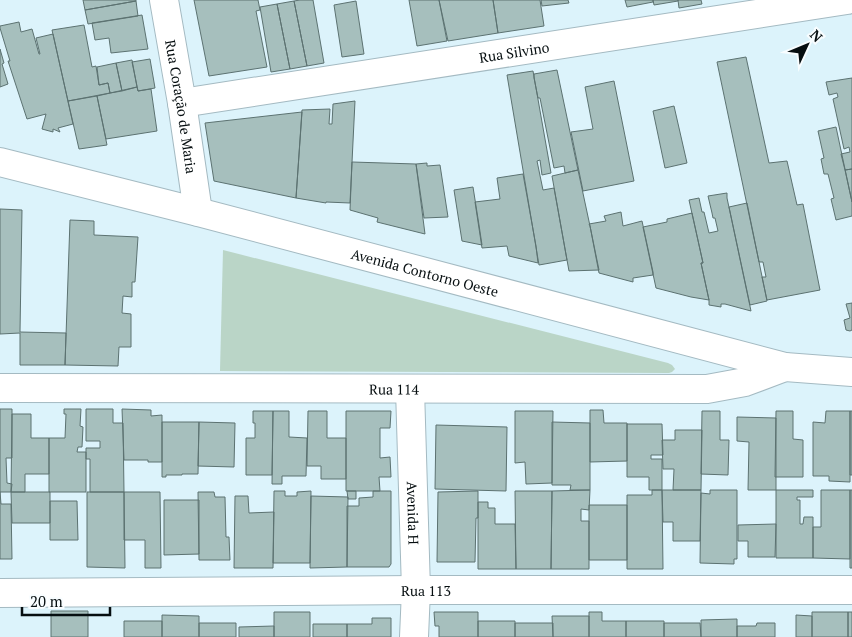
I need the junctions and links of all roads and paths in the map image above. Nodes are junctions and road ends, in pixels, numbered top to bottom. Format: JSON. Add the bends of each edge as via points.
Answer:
{"nodes":[{"id":1,"x":164,"y":0,"type":"edge"},
{"id":2,"x":847,"y":0,"type":"edge"},
{"id":3,"x":182,"y":103,"type":"junction"},
{"id":4,"x":0,"y":162,"type":"edge"},
{"id":5,"x":198,"y":212,"type":"junction"},
{"id":6,"x":785,"y":367,"type":"junction"},
{"id":7,"x":852,"y":372,"type":"edge"},
{"id":8,"x":0,"y":388,"type":"edge"},
{"id":9,"x":410,"y":389,"type":"junction"},
{"id":10,"x":416,"y":590,"type":"junction"},
{"id":11,"x":852,"y":590,"type":"edge"},
{"id":12,"x":0,"y":593,"type":"edge"},
{"id":13,"x":414,"y":637,"type":"edge"}],
"edges":[{"from":1,"to":3,"type":"street","name":"Rua Coração de Maria"},
{"from":2,"to":3,"type":"street","name":"Rua Silvino"},
{"from":3,"to":5,"type":"street","name":"Rua Coração de Maria"},
{"from":4,"to":5,"type":"street","name":"Avenida Contorno Oeste"},
{"from":5,"to":6,"type":"street","name":"Avenida Contorno Oeste"},
{"from":6,"to":7,"type":"street","name":"Avenida Contorno Oeste"},
{"from":6,"to":9,"type":"street","name":"Rua 114","via":[[745,382],[707,389]]},
{"from":8,"to":9,"type":"street","name":"Rua 114"},
{"from":9,"to":10,"type":"street","name":"Avenida H"},
{"from":10,"to":11,"type":"street","name":"Rua 113"},
{"from":10,"to":12,"type":"street","name":"Rua 113"},
{"from":10,"to":13,"type":"street","name":"Avenida H"}]}
